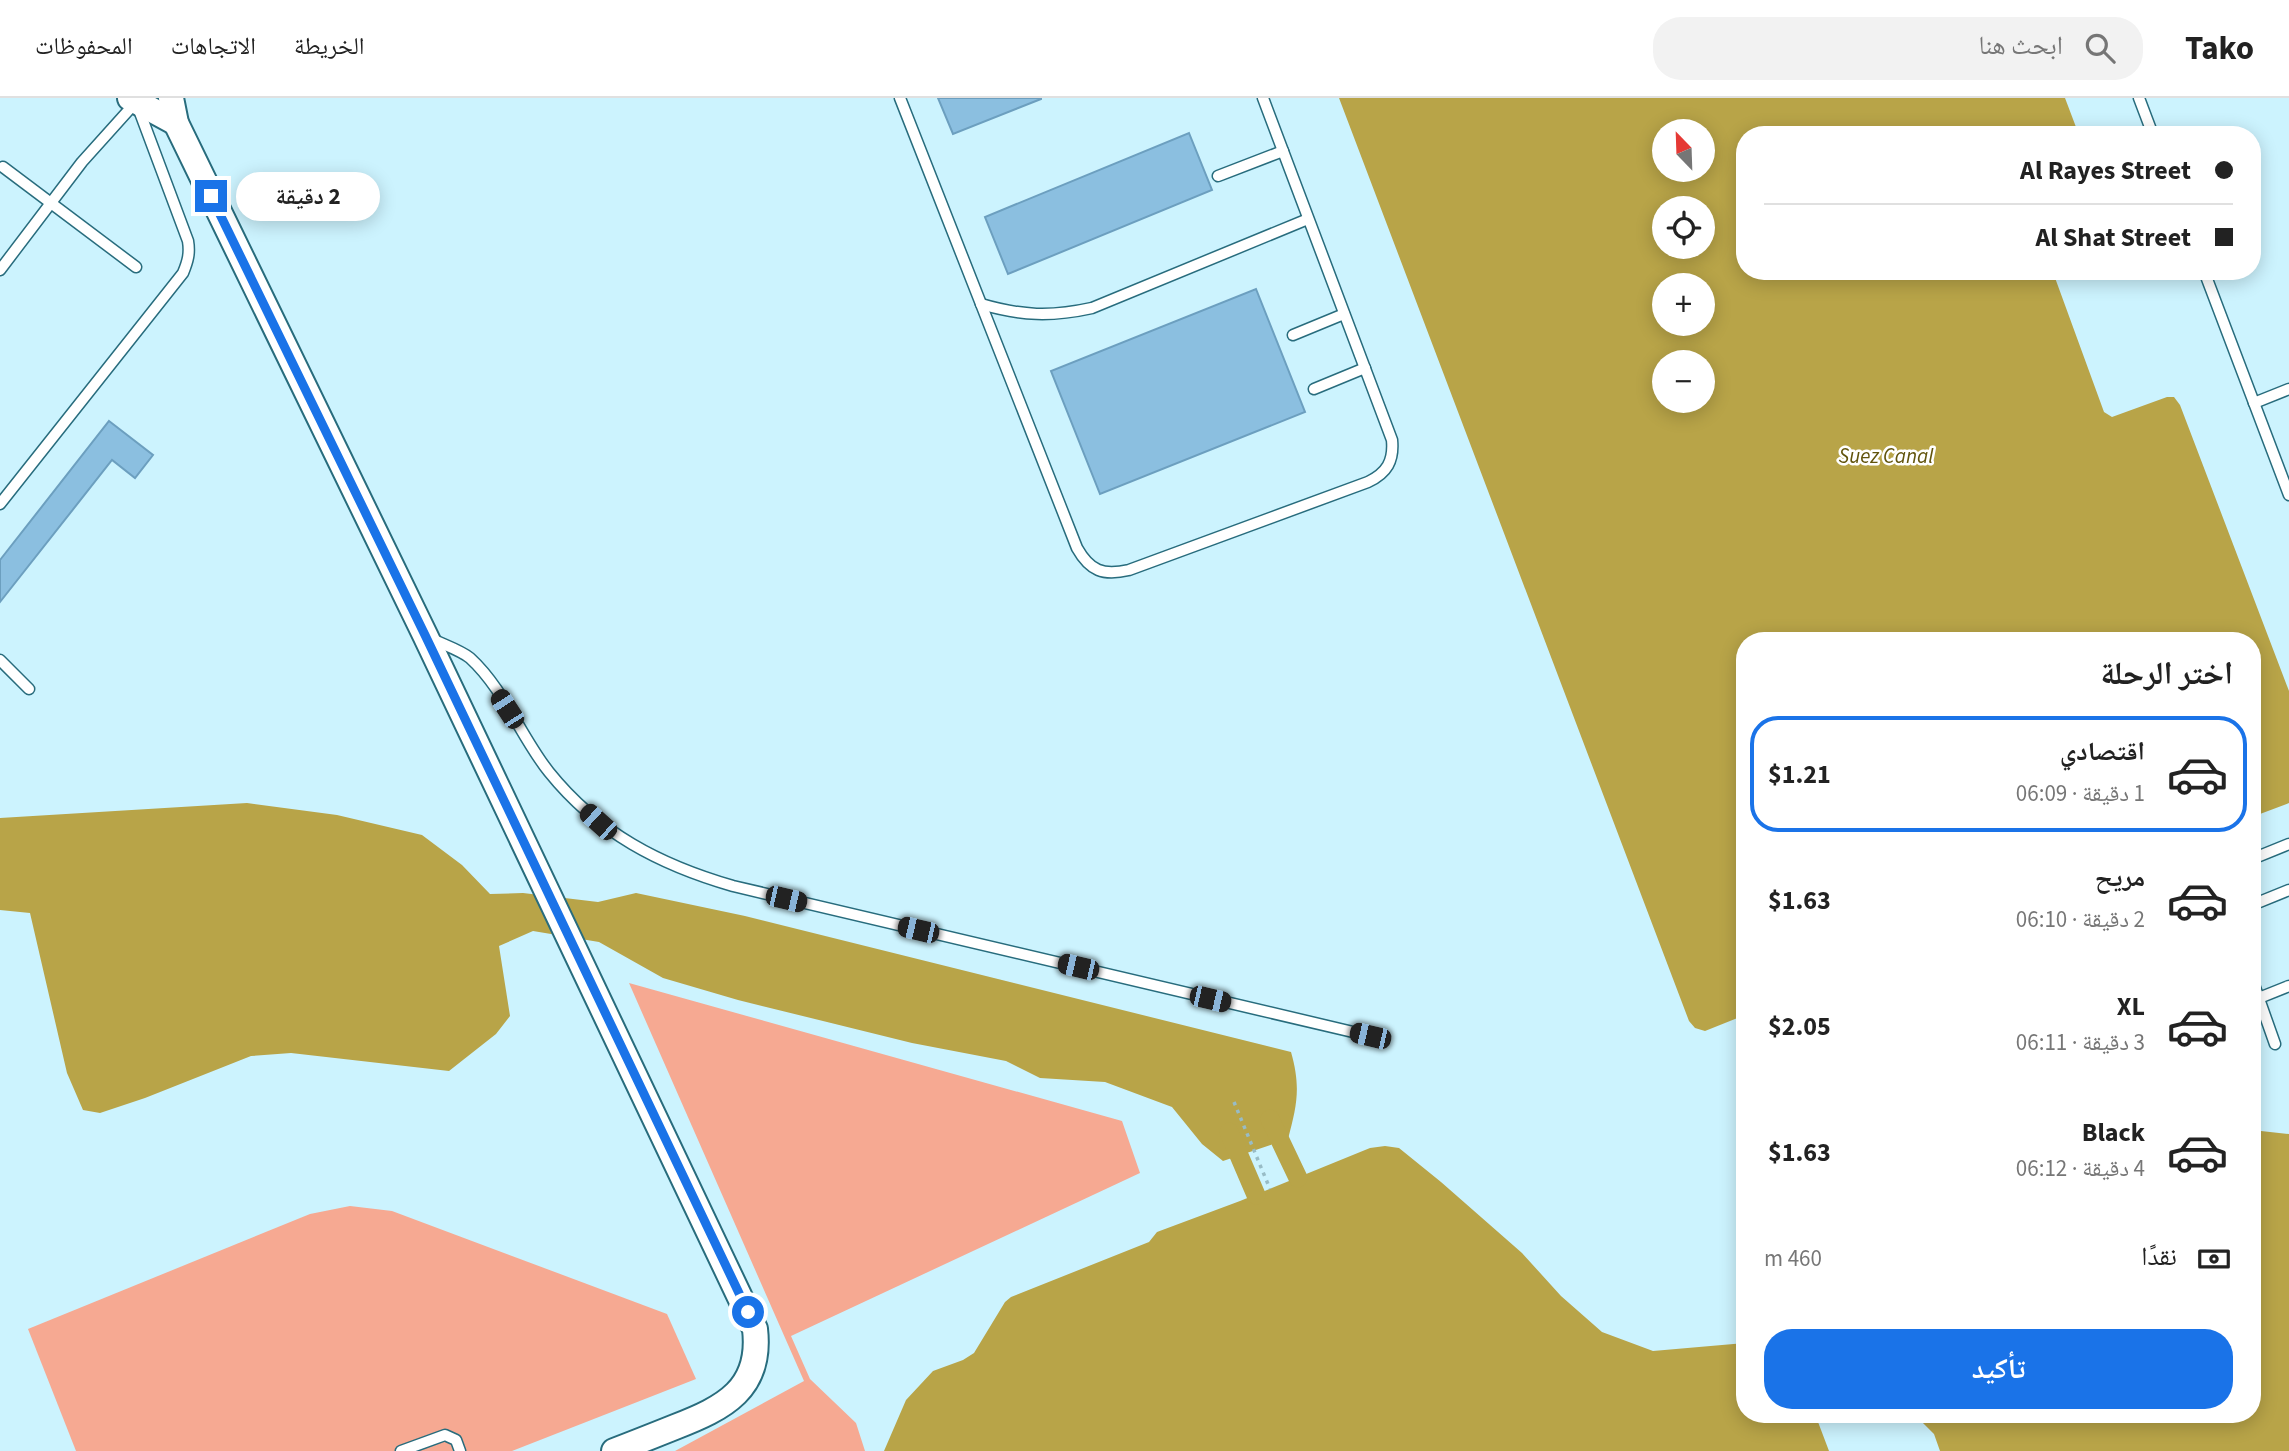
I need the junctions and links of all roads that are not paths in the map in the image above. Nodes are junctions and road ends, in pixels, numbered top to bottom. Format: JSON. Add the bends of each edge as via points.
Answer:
{"nodes":[{"id":1,"x":171,"y":98,"type":"edge"},
{"id":2,"x":900,"y":98,"type":"edge"},
{"id":3,"x":1263,"y":98,"type":"edge"},
{"id":4,"x":2139,"y":98,"type":"edge"},
{"id":5,"x":133,"y":100,"type":"edge"},
{"id":6,"x":176,"y":122,"type":"junction"},
{"id":7,"x":2149,"y":126,"type":"edge"},
{"id":8,"x":1283,"y":151,"type":"junction"},
{"id":9,"x":3,"y":167,"type":"dead end"},
{"id":10,"x":1218,"y":176,"type":"dead end"},
{"id":11,"x":51,"y":203,"type":"junction"},
{"id":12,"x":1308,"y":219,"type":"junction"},
{"id":13,"x":136,"y":267,"type":"dead end"},
{"id":14,"x":0,"y":270,"type":"edge"},
{"id":15,"x":2207,"y":280,"type":"edge"},
{"id":16,"x":981,"y":304,"type":"junction"},
{"id":17,"x":1344,"y":314,"type":"junction"},
{"id":18,"x":1293,"y":335,"type":"dead end"},
{"id":19,"x":1365,"y":368,"type":"junction"},
{"id":20,"x":1314,"y":389,"type":"dead end"},
{"id":21,"x":2289,"y":389,"type":"edge"},
{"id":22,"x":2254,"y":404,"type":"junction"},
{"id":23,"x":2289,"y":495,"type":"edge"},
{"id":24,"x":0,"y":504,"type":"edge"},
{"id":25,"x":425,"y":635,"type":"junction"},
{"id":26,"x":0,"y":660,"type":"edge"},
{"id":27,"x":29,"y":690,"type":"dead end"},
{"id":28,"x":2289,"y":844,"type":"edge"},
{"id":29,"x":2261,"y":855,"type":"edge"},
{"id":30,"x":2289,"y":891,"type":"edge"},
{"id":31,"x":2261,"y":902,"type":"edge"},
{"id":32,"x":2289,"y":986,"type":"edge"},
{"id":33,"x":2261,"y":997,"type":"edge"},
{"id":34,"x":2261,"y":1004,"type":"edge"},
{"id":35,"x":1370,"y":1036,"type":"dead end"},
{"id":36,"x":2274,"y":1044,"type":"dead end"},
{"id":37,"x":401,"y":1451,"type":"edge"},
{"id":38,"x":460,"y":1451,"type":"edge"},
{"id":39,"x":614,"y":1451,"type":"edge"}],
"edges":[{"from":1,"to":6,"type":"street"},
{"from":2,"to":16,"type":"lane"},
{"from":3,"to":8,"type":"lane"},
{"from":4,"to":7,"type":"lane"},
{"from":5,"to":6,"type":"street"},
{"from":5,"to":11,"type":"lane"},
{"from":5,"to":24,"type":"lane","via":[[188,240],[187,264]]},
{"from":6,"to":25,"type":"street"},
{"from":8,"to":10,"type":"lane"},
{"from":8,"to":12,"type":"lane"},
{"from":9,"to":11,"type":"lane"},
{"from":11,"to":13,"type":"lane"},
{"from":11,"to":14,"type":"lane"},
{"from":12,"to":16,"type":"lane","via":[[1093,307],[1036,315]]},
{"from":12,"to":17,"type":"lane"},
{"from":15,"to":22,"type":"lane"},
{"from":16,"to":19,"type":"lane","via":[[1077,548],[1085,561],[1113,574],[1380,476],[1389,466],[1392,440]]},
{"from":17,"to":18,"type":"lane"},
{"from":17,"to":19,"type":"lane"},
{"from":19,"to":20,"type":"lane"},
{"from":21,"to":22,"type":"lane"},
{"from":22,"to":23,"type":"lane"},
{"from":25,"to":35,"type":"lane","via":[[468,657],[489,679],[550,773],[572,797],[598,822],[652,857],[733,886]]},
{"from":25,"to":39,"type":"street","via":[[755,1329],[754,1365],[734,1396],[719,1408]]},
{"from":26,"to":27,"type":"lane"},
{"from":28,"to":29,"type":"lane"},
{"from":30,"to":31,"type":"lane"},
{"from":32,"to":33,"type":"lane"},
{"from":34,"to":36,"type":"lane"},
{"from":37,"to":38,"type":"lane","via":[[445,1435],[456,1440]]}]}
